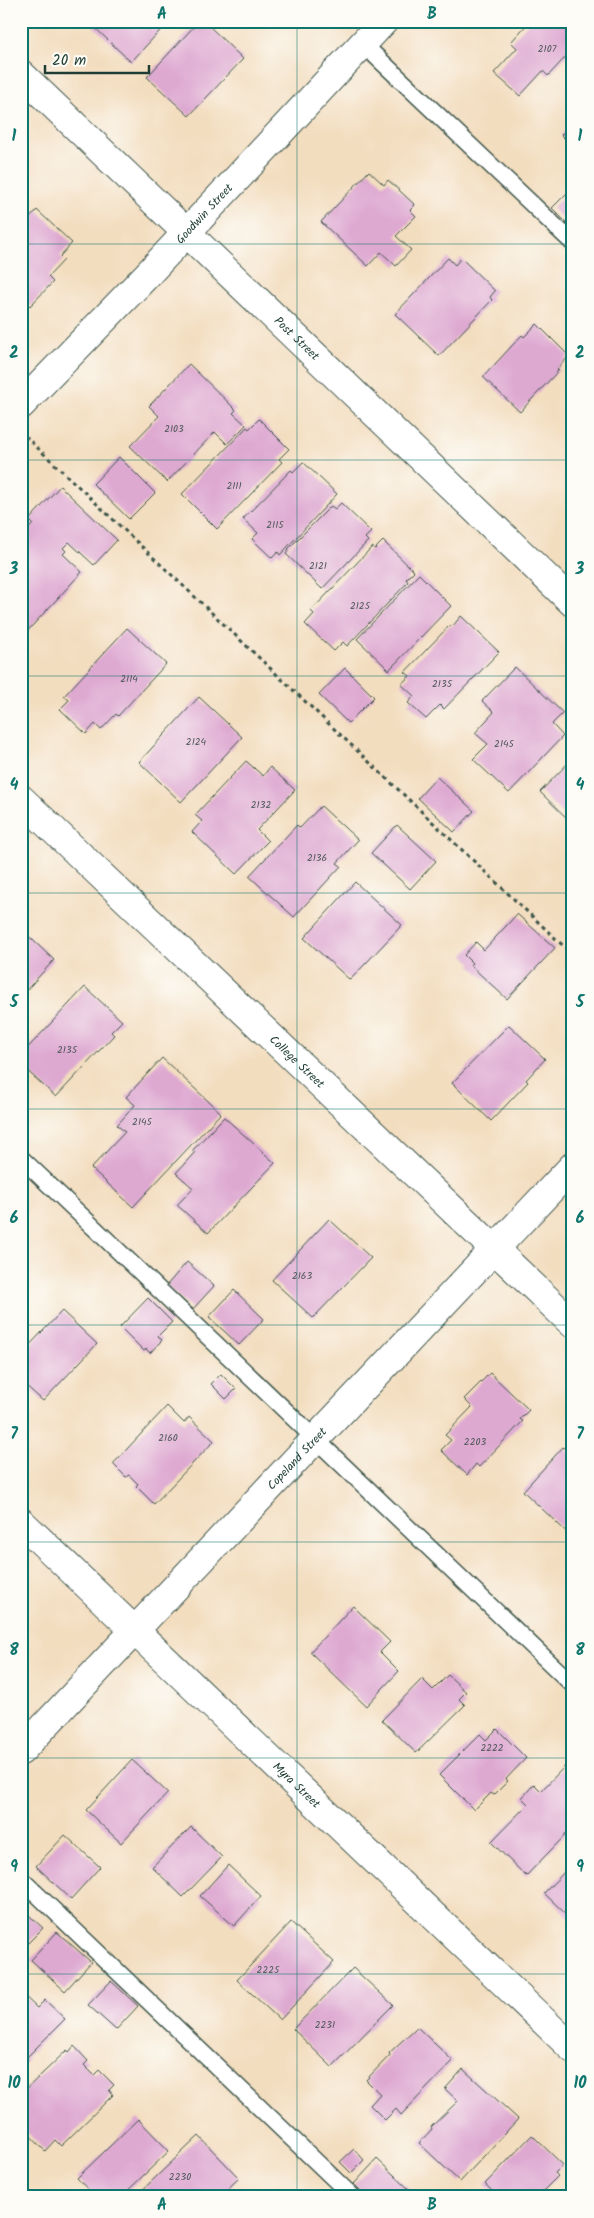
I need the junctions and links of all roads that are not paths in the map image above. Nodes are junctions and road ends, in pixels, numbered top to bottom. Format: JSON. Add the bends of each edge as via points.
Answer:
{"nodes":[{"id":1,"x":384,"y":21,"type":"edge"},
{"id":2,"x":363,"y":44,"type":"junction"},
{"id":3,"x":21,"y":74,"type":"edge"},
{"id":4,"x":186,"y":232,"type":"junction"},
{"id":5,"x":573,"y":243,"type":"edge"},
{"id":6,"x":21,"y":405,"type":"edge"},
{"id":7,"x":573,"y":604,"type":"edge"},
{"id":8,"x":21,"y":799,"type":"edge"},
{"id":9,"x":21,"y":1158,"type":"edge"},
{"id":10,"x":573,"y":1166,"type":"edge"},
{"id":11,"x":494,"y":1250,"type":"junction"},
{"id":12,"x":573,"y":1324,"type":"edge"},
{"id":13,"x":316,"y":1438,"type":"junction"},
{"id":14,"x":21,"y":1522,"type":"edge"},
{"id":15,"x":134,"y":1631,"type":"junction"},
{"id":16,"x":573,"y":1685,"type":"edge"},
{"id":17,"x":21,"y":1752,"type":"edge"},
{"id":18,"x":21,"y":1879,"type":"edge"},
{"id":19,"x":573,"y":2049,"type":"edge"},
{"id":20,"x":353,"y":2197,"type":"edge"}],
"edges":[{"from":1,"to":2,"type":"street","name":"Goodwin Street"},
{"from":2,"to":4,"type":"street","name":"Goodwin Street"},
{"from":2,"to":5,"type":"lane"},
{"from":3,"to":4,"type":"street","name":"Post Street"},
{"from":4,"to":6,"type":"street","name":"Goodwin Street"},
{"from":4,"to":7,"type":"street","name":"Post Street"},
{"from":8,"to":11,"type":"street","name":"College Street"},
{"from":9,"to":13,"type":"lane"},
{"from":10,"to":11,"type":"street","name":"Copeland Street"},
{"from":11,"to":12,"type":"street","name":"College Street"},
{"from":11,"to":13,"type":"street","name":"Copeland Street"},
{"from":13,"to":15,"type":"street","name":"Copeland Street"},
{"from":13,"to":16,"type":"lane"},
{"from":14,"to":15,"type":"street","name":"Myra Street"},
{"from":15,"to":17,"type":"street","name":"Copeland Street"},
{"from":15,"to":19,"type":"street","name":"Myra Street"},
{"from":18,"to":20,"type":"lane"}]}
